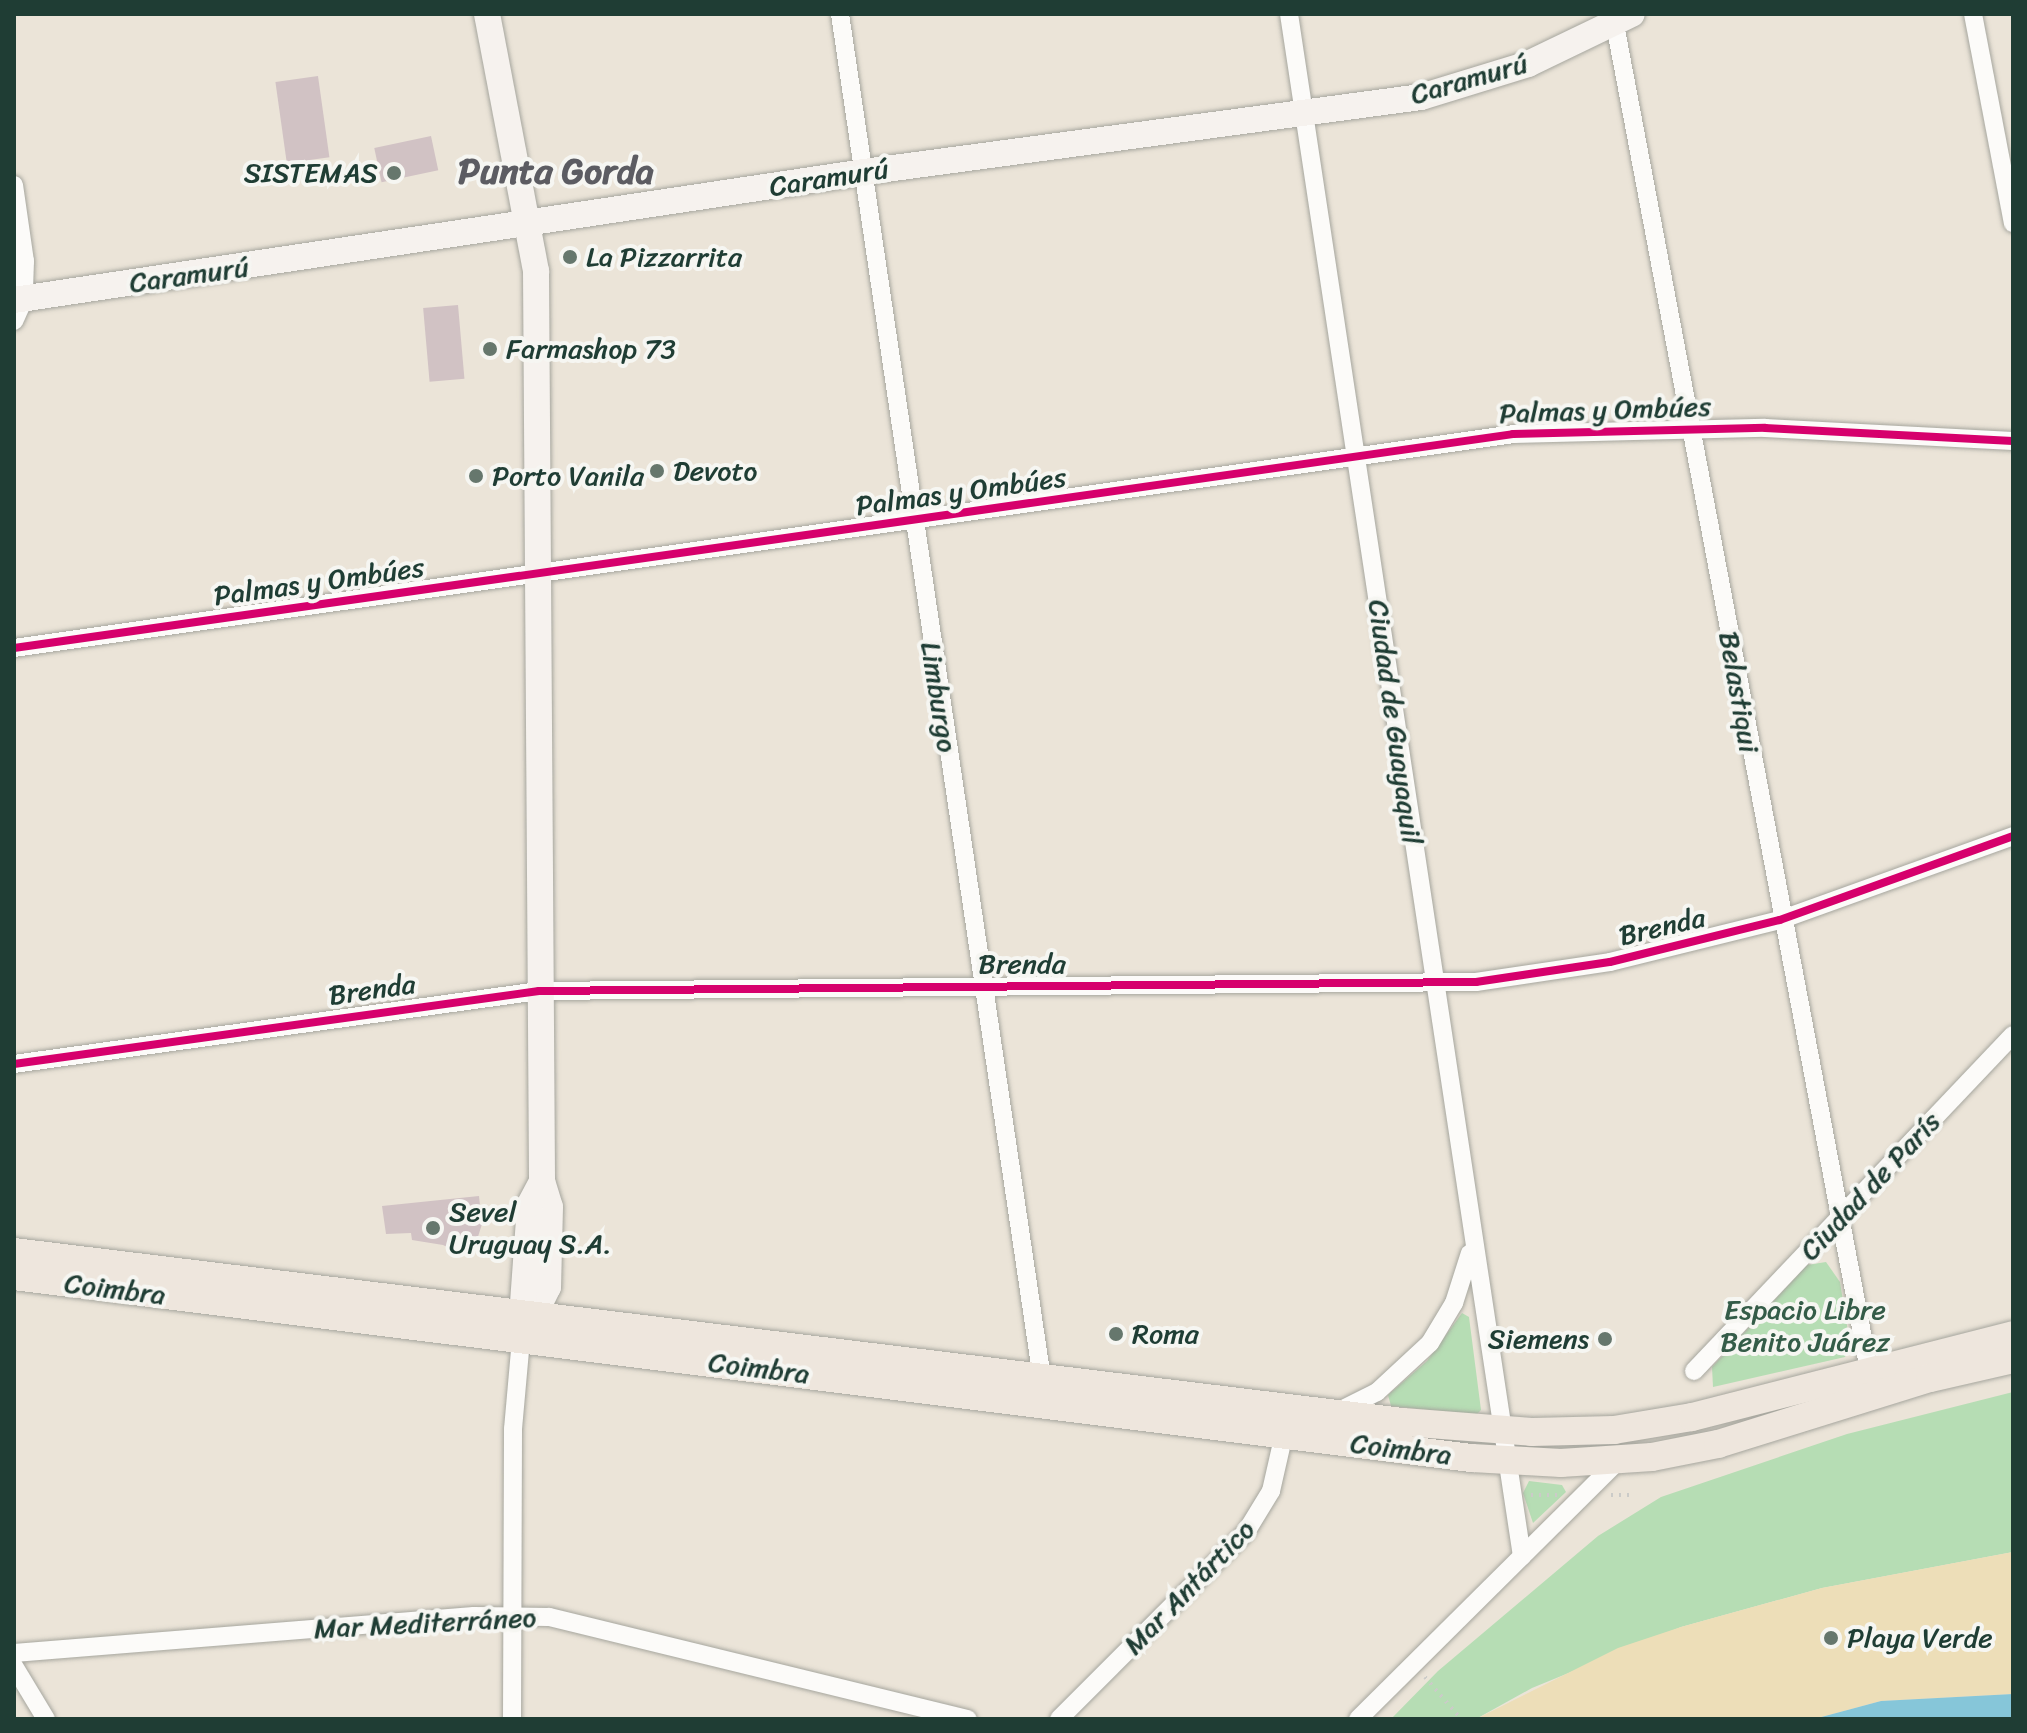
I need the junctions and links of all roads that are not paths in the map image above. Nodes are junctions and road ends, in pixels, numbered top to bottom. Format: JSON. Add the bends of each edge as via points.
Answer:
{"nodes":[{"id":1,"x":487,"y":14,"type":"edge"},
{"id":2,"x":840,"y":14,"type":"edge"},
{"id":3,"x":1289,"y":14,"type":"edge"},
{"id":4,"x":1973,"y":14,"type":"edge"},
{"id":5,"x":1620,"y":17,"type":"edge"},
{"id":6,"x":1304,"y":114,"type":"junction"},
{"id":7,"x":864,"y":172,"type":"junction"},
{"id":8,"x":14,"y":185,"type":"edge"},
{"id":9,"x":2013,"y":223,"type":"edge"},
{"id":10,"x":526,"y":226,"type":"junction"},
{"id":11,"x":17,"y":307,"type":"edge"},
{"id":12,"x":1691,"y":427,"type":"junction"},
{"id":13,"x":2013,"y":441,"type":"edge"},
{"id":14,"x":1355,"y":453,"type":"junction"},
{"id":15,"x":913,"y":523,"type":"junction"},
{"id":16,"x":539,"y":572,"type":"junction"},
{"id":17,"x":14,"y":648,"type":"edge"},
{"id":18,"x":2013,"y":836,"type":"edge"},
{"id":19,"x":1780,"y":920,"type":"junction"},
{"id":20,"x":1434,"y":984,"type":"junction"},
{"id":21,"x":982,"y":986,"type":"junction"},
{"id":22,"x":539,"y":991,"type":"junction"},
{"id":23,"x":2013,"y":1035,"type":"edge"},
{"id":24,"x":14,"y":1064,"type":"edge"},
{"id":25,"x":1840,"y":1218,"type":"junction"},
{"id":26,"x":1472,"y":1247,"type":"junction"},
{"id":27,"x":14,"y":1252,"type":"edge"},
{"id":28,"x":14,"y":1276,"type":"edge"},
{"id":29,"x":527,"y":1323,"type":"junction"},
{"id":30,"x":2013,"y":1335,"type":"edge"},
{"id":31,"x":2013,"y":1359,"type":"edge"},
{"id":32,"x":1869,"y":1370,"type":"junction"},
{"id":33,"x":1694,"y":1371,"type":"dead end"},
{"id":34,"x":1042,"y":1379,"type":"junction"},
{"id":35,"x":1335,"y":1413,"type":"junction"},
{"id":36,"x":1499,"y":1430,"type":"junction"},
{"id":37,"x":1284,"y":1434,"type":"junction"},
{"id":38,"x":1503,"y":1460,"type":"junction"},
{"id":39,"x":1618,"y":1461,"type":"junction"},
{"id":40,"x":1522,"y":1556,"type":"junction"},
{"id":41,"x":512,"y":1615,"type":"junction"},
{"id":42,"x":14,"y":1653,"type":"edge"},
{"id":43,"x":14,"y":1666,"type":"edge"},
{"id":44,"x":46,"y":1719,"type":"edge"},
{"id":45,"x":512,"y":1719,"type":"edge"},
{"id":46,"x":968,"y":1719,"type":"edge"},
{"id":47,"x":1059,"y":1719,"type":"edge"},
{"id":48,"x":1358,"y":1719,"type":"edge"}],
"edges":[{"from":1,"to":10,"type":"main road"},
{"from":2,"to":7,"type":"street","name":"Limburgo"},
{"from":3,"to":6,"type":"street","name":"Ciudad de Guayaquil"},
{"from":4,"to":9,"type":"street"},
{"from":5,"to":6,"type":"main road","name":"Caramurú","via":[[1528,64],[1467,84]]},
{"from":5,"to":12,"type":"street","name":"Belastiqui"},
{"from":6,"to":7,"type":"main road","name":"Caramurú"},
{"from":6,"to":14,"type":"street","name":"Ciudad de Guayaquil"},
{"from":7,"to":10,"type":"main road","name":"Caramurú"},
{"from":7,"to":15,"type":"street","name":"Limburgo"},
{"from":8,"to":11,"type":"street","via":[[25,261]]},
{"from":10,"to":11,"type":"main road","name":"Caramurú"},
{"from":10,"to":16,"type":"main road","via":[[536,271]]},
{"from":12,"to":13,"type":"street","name":"Palmas y Ombúes","via":[[1910,432]]},
{"from":12,"to":14,"type":"street","name":"Palmas y Ombúes","via":[[1513,434]]},
{"from":12,"to":19,"type":"street","name":"Belastiqui"},
{"from":14,"to":15,"type":"street","name":"Palmas y Ombúes"},
{"from":14,"to":20,"type":"street","name":"Ciudad de Guayaquil"},
{"from":15,"to":16,"type":"street","name":"Palmas y Ombúes"},
{"from":15,"to":21,"type":"street","name":"Limburgo"},
{"from":16,"to":17,"type":"street","name":"Palmas y Ombúes"},
{"from":16,"to":22,"type":"main road"},
{"from":18,"to":19,"type":"street","name":"Brenda"},
{"from":19,"to":20,"type":"street","name":"Brenda","via":[[1610,962]]},
{"from":19,"to":25,"type":"street","name":"Belastiqui"},
{"from":20,"to":21,"type":"street","name":"Brenda"},
{"from":20,"to":26,"type":"street","name":"Ciudad de Guayaquil"},
{"from":21,"to":22,"type":"street","name":"Brenda"},
{"from":21,"to":34,"type":"street","name":"Limburgo"},
{"from":22,"to":24,"type":"street","name":"Brenda"},
{"from":22,"to":29,"type":"main road","via":[[542,1181],[550,1207],[548,1287]]},
{"from":23,"to":25,"type":"street","name":"Ciudad de París"},
{"from":25,"to":32,"type":"street","name":"Belastiqui"},
{"from":25,"to":33,"type":"street","name":"Ciudad de París"},
{"from":26,"to":35,"type":"street","via":[[1454,1303],[1430,1343],[1377,1392]]},
{"from":26,"to":36,"type":"street","name":"Ciudad de Guayaquil"},
{"from":27,"to":29,"type":"main road","name":"Coimbra"},
{"from":28,"to":29,"type":"main road","name":"Coimbra"},
{"from":29,"to":34,"type":"main road","name":"Coimbra"},
{"from":29,"to":37,"type":"main road","name":"Coimbra"},
{"from":29,"to":41,"type":"street","via":[[513,1414]]},
{"from":30,"to":32,"type":"main road","name":"Coimbra"},
{"from":31,"to":39,"type":"main road","name":"Coimbra","via":[[1930,1378],[1718,1444]]},
{"from":32,"to":36,"type":"main road","name":"Coimbra","via":[[1692,1417],[1614,1430]]},
{"from":34,"to":35,"type":"main road","name":"Coimbra"},
{"from":35,"to":36,"type":"main road","name":"Coimbra"},
{"from":36,"to":38,"type":"street"},
{"from":37,"to":38,"type":"main road","name":"Coimbra"},
{"from":37,"to":47,"type":"street","name":"Mar Antártico","via":[[1271,1491],[1246,1532]]},
{"from":38,"to":39,"type":"main road","name":"Coimbra"},
{"from":38,"to":40,"type":"street"},
{"from":39,"to":40,"type":"street"},
{"from":40,"to":48,"type":"street"},
{"from":41,"to":42,"type":"street","name":"Mar Mediterráneo"},
{"from":41,"to":45,"type":"street"},
{"from":41,"to":46,"type":"street","name":"Mar Mediterráneo","via":[[574,1621]]},
{"from":43,"to":44,"type":"street"}]}
